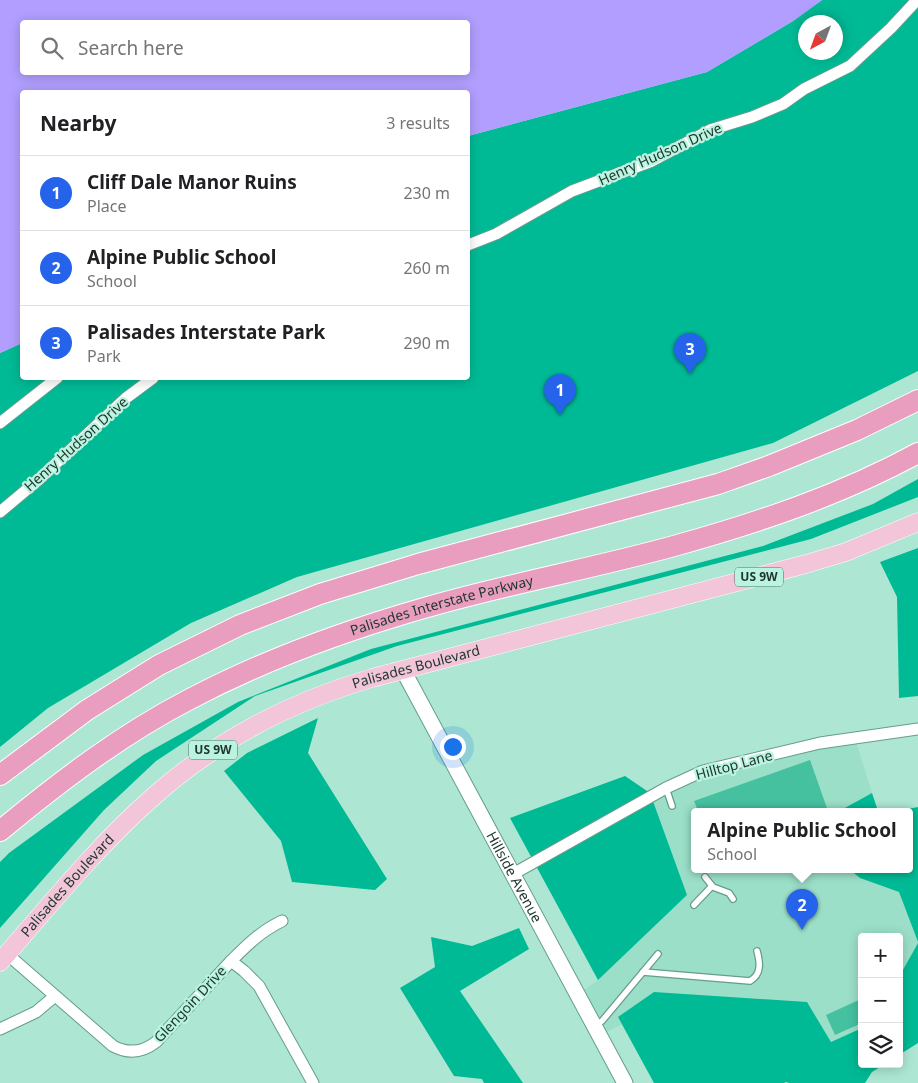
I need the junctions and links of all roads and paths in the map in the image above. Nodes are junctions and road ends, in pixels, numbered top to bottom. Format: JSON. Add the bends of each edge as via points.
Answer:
{"nodes":[{"id":1,"x":917,"y":0,"type":"edge"},
{"id":2,"x":470,"y":244,"type":"edge"},
{"id":3,"x":54,"y":380,"type":"edge"},
{"id":4,"x":150,"y":380,"type":"edge"},
{"id":5,"x":918,"y":400,"type":"edge"},
{"id":6,"x":0,"y":423,"type":"edge"},
{"id":7,"x":918,"y":453,"type":"edge"},
{"id":8,"x":0,"y":512,"type":"edge"},
{"id":9,"x":918,"y":522,"type":"edge"},
{"id":10,"x":403,"y":670,"type":"junction"},
{"id":11,"x":918,"y":729,"type":"edge"},
{"id":12,"x":0,"y":774,"type":"edge"},
{"id":13,"x":666,"y":788,"type":"junction"},
{"id":14,"x":672,"y":806,"type":"dead end"},
{"id":15,"x":0,"y":831,"type":"edge"},
{"id":16,"x":513,"y":874,"type":"junction"},
{"id":17,"x":705,"y":877,"type":"dead end"},
{"id":18,"x":712,"y":886,"type":"junction"},
{"id":19,"x":733,"y":899,"type":"dead end"},
{"id":20,"x":694,"y":905,"type":"dead end"},
{"id":21,"x":282,"y":921,"type":"dead end"},
{"id":22,"x":756,"y":951,"type":"dead end"},
{"id":23,"x":658,"y":954,"type":"dead end"},
{"id":24,"x":4,"y":958,"type":"edge"},
{"id":25,"x":231,"y":961,"type":"junction"},
{"id":26,"x":643,"y":972,"type":"junction"},
{"id":27,"x":55,"y":996,"type":"junction"},
{"id":28,"x":594,"y":1026,"type":"junction"},
{"id":29,"x":0,"y":1029,"type":"edge"},
{"id":30,"x":313,"y":1083,"type":"edge"},
{"id":31,"x":625,"y":1083,"type":"edge"}],
"edges":[{"from":1,"to":2,"type":"street","name":"Henry Hudson Drive","via":[[850,66],[783,104],[710,130],[652,160],[572,191],[496,234]]},
{"from":3,"to":6,"type":"street"},
{"from":4,"to":8,"type":"street","name":"Henry Hudson Drive","via":[[119,404]]},
{"from":5,"to":12,"type":"highway","via":[[857,430],[718,484],[418,564],[320,594],[240,625],[159,665],[95,705]]},
{"from":7,"to":15,"type":"highway","name":"Palisades Interstate Parkway","via":[[897,465],[766,519],[673,546],[426,607],[358,628],[267,663],[189,699],[117,742],[35,801]]},
{"from":9,"to":10,"type":"main road","name":"Palisades Boulevard","number":"US 9W","via":[[846,552],[806,564]]},
{"from":10,"to":16,"type":"main road","name":"Hillside Avenue"},
{"from":10,"to":24,"type":"main road","name":"Palisades Boulevard","number":"US 9W","via":[[345,686],[298,704],[247,729],[198,760],[153,796],[118,830]]},
{"from":11,"to":13,"type":"street","name":"Hilltop Lane","via":[[820,742],[703,771]]},
{"from":13,"to":14,"type":"lane"},
{"from":13,"to":16,"type":"street","name":"Hilltop Lane"},
{"from":16,"to":28,"type":"main road","name":"Hillside Avenue"},
{"from":17,"to":18,"type":"lane"},
{"from":18,"to":19,"type":"lane"},
{"from":18,"to":20,"type":"lane"},
{"from":21,"to":25,"type":"street","via":[[254,938]]},
{"from":22,"to":26,"type":"lane","via":[[760,960],[759,970],[756,978],[750,981]]},
{"from":23,"to":26,"type":"lane"},
{"from":24,"to":27,"type":"street","name":"Glengoin Drive"},
{"from":25,"to":27,"type":"street","name":"Glengoin Drive","via":[[156,1042],[139,1051],[129,1052],[113,1046]]},
{"from":25,"to":30,"type":"street","name":"Glengoin Drive","via":[[259,986]]},
{"from":26,"to":28,"type":"lane","via":[[602,1021]]},
{"from":27,"to":29,"type":"street","via":[[36,1012]]},
{"from":28,"to":31,"type":"main road","name":"Hillside Avenue"}]}
